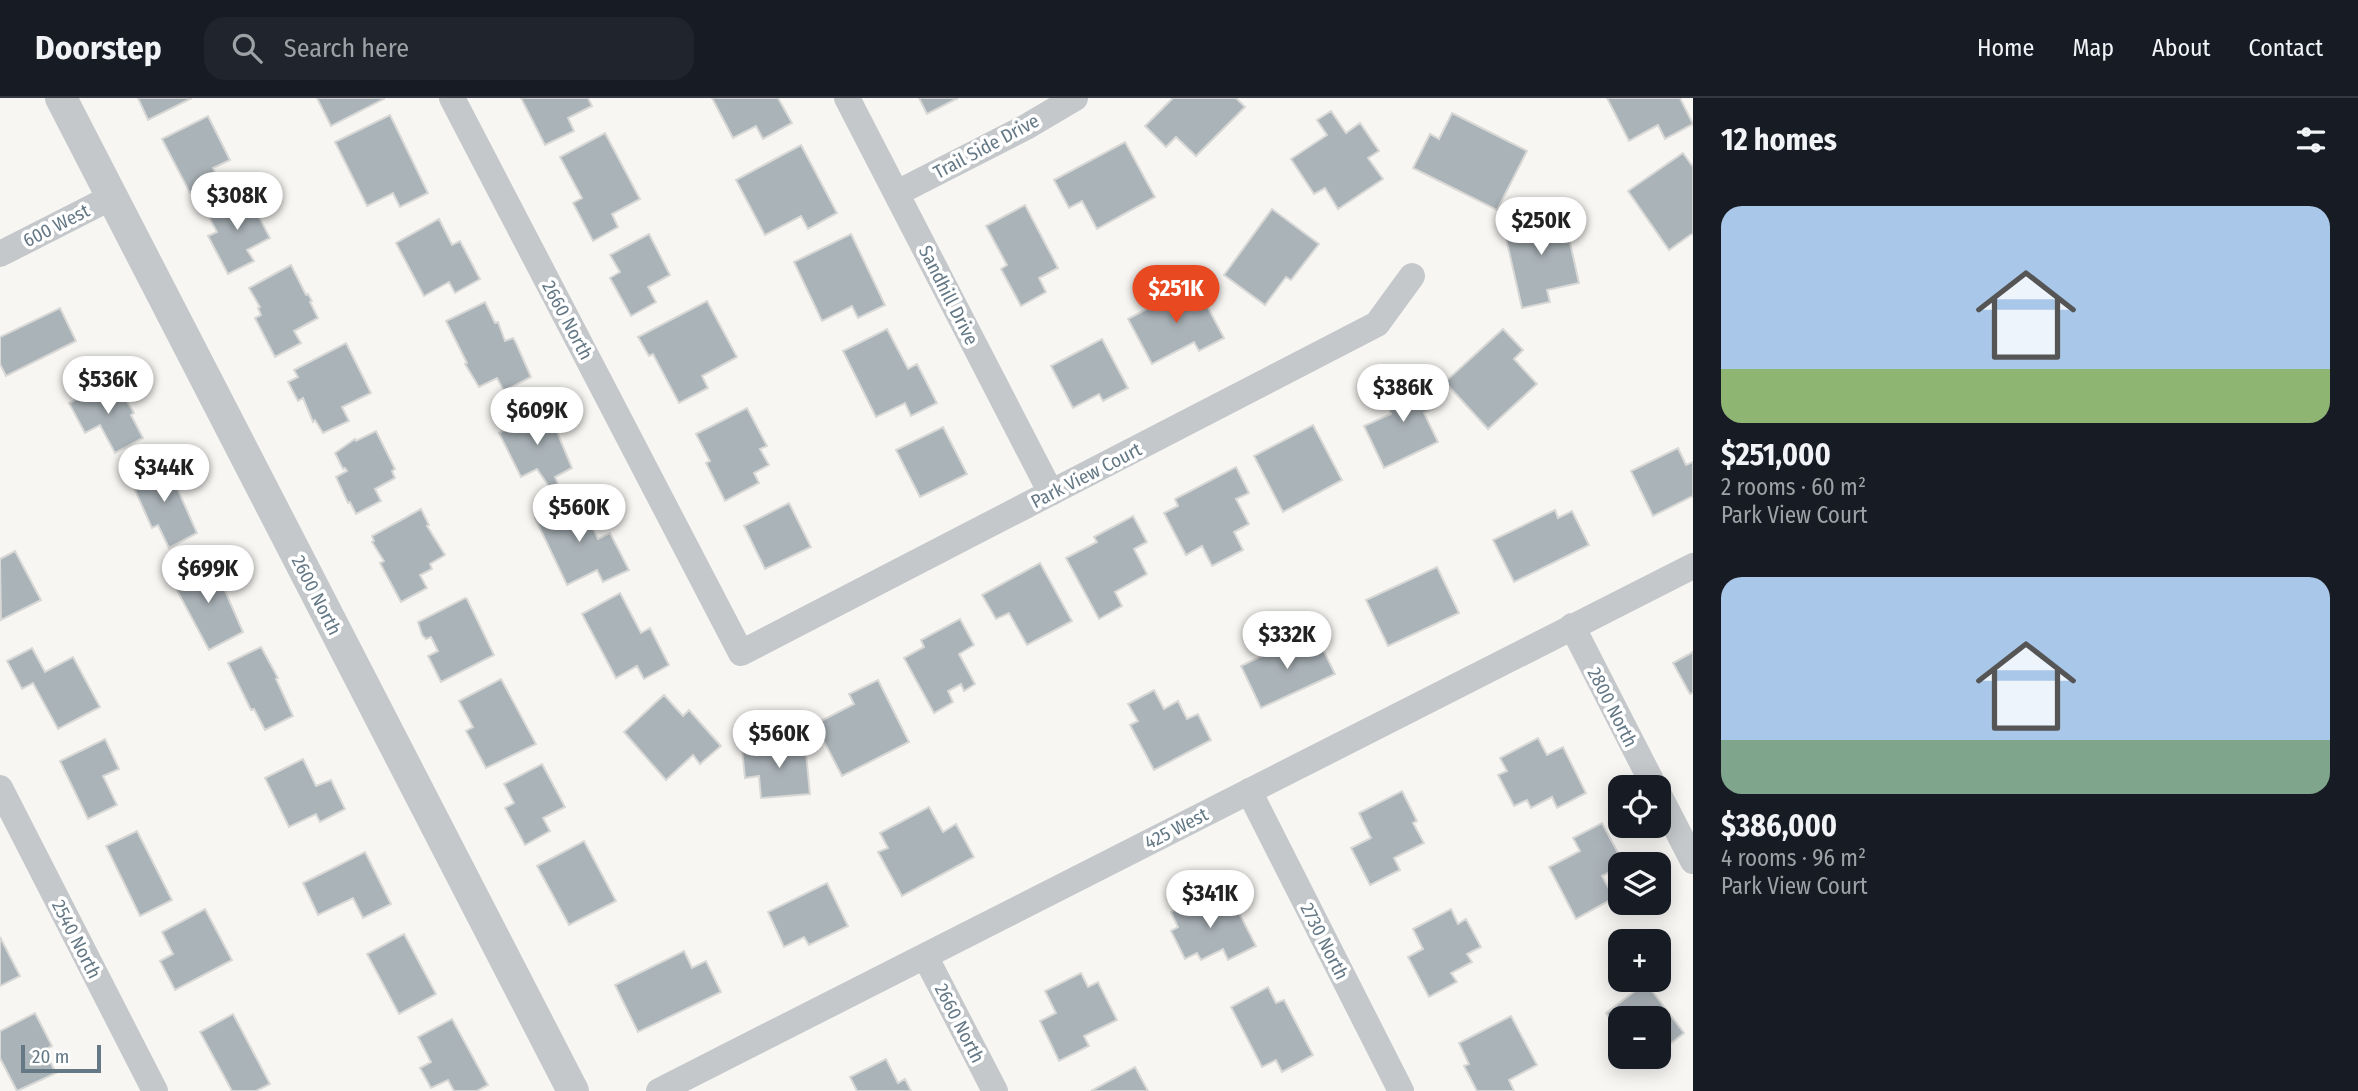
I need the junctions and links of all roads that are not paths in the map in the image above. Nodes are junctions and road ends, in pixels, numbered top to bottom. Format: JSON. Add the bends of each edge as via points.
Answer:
{"nodes":[{"id":1,"x":61,"y":98,"type":"edge"},
{"id":2,"x":452,"y":98,"type":"edge"},
{"id":3,"x":847,"y":98,"type":"edge"},
{"id":4,"x":1075,"y":98,"type":"edge"},
{"id":5,"x":897,"y":193,"type":"junction"},
{"id":6,"x":112,"y":197,"type":"junction"},
{"id":7,"x":0,"y":254,"type":"edge"},
{"id":8,"x":1412,"y":276,"type":"dead end"},
{"id":9,"x":1051,"y":493,"type":"junction"},
{"id":10,"x":1693,"y":566,"type":"edge"},
{"id":11,"x":1572,"y":626,"type":"junction"},
{"id":12,"x":741,"y":653,"type":"joint"},
{"id":13,"x":1648,"y":775,"type":"edge"},
{"id":14,"x":0,"y":788,"type":"edge"},
{"id":15,"x":1249,"y":790,"type":"junction"},
{"id":16,"x":1671,"y":818,"type":"edge"},
{"id":17,"x":1693,"y":861,"type":"edge"},
{"id":18,"x":925,"y":956,"type":"junction"},
{"id":19,"x":155,"y":1091,"type":"edge"},
{"id":20,"x":573,"y":1091,"type":"edge"},
{"id":21,"x":659,"y":1091,"type":"edge"},
{"id":22,"x":995,"y":1091,"type":"edge"},
{"id":23,"x":1401,"y":1091,"type":"edge"}],
"edges":[{"from":1,"to":6,"type":"street","name":"2600 North"},
{"from":2,"to":12,"type":"street","name":"2660 North"},
{"from":3,"to":5,"type":"street","name":"Sandhill Drive"},
{"from":4,"to":5,"type":"street","name":"Trail Side Drive"},
{"from":5,"to":9,"type":"street","name":"Sandhill Drive"},
{"from":6,"to":7,"type":"street","name":"600 West"},
{"from":6,"to":20,"type":"street","name":"2600 North"},
{"from":8,"to":9,"type":"street","name":"Park View Court","via":[[1377,324]]},
{"from":9,"to":12,"type":"street","name":"Park View Court"},
{"from":10,"to":11,"type":"street","name":"425 West"},
{"from":11,"to":13,"type":"street","name":"2800 North"},
{"from":11,"to":15,"type":"street","name":"425 West"},
{"from":14,"to":19,"type":"street","name":"2540 North"},
{"from":15,"to":18,"type":"street","name":"425 West"},
{"from":15,"to":23,"type":"street","name":"2730 North"},
{"from":16,"to":17,"type":"street"},
{"from":18,"to":21,"type":"street","name":"425 West"},
{"from":18,"to":22,"type":"street","name":"2660 North"}]}
